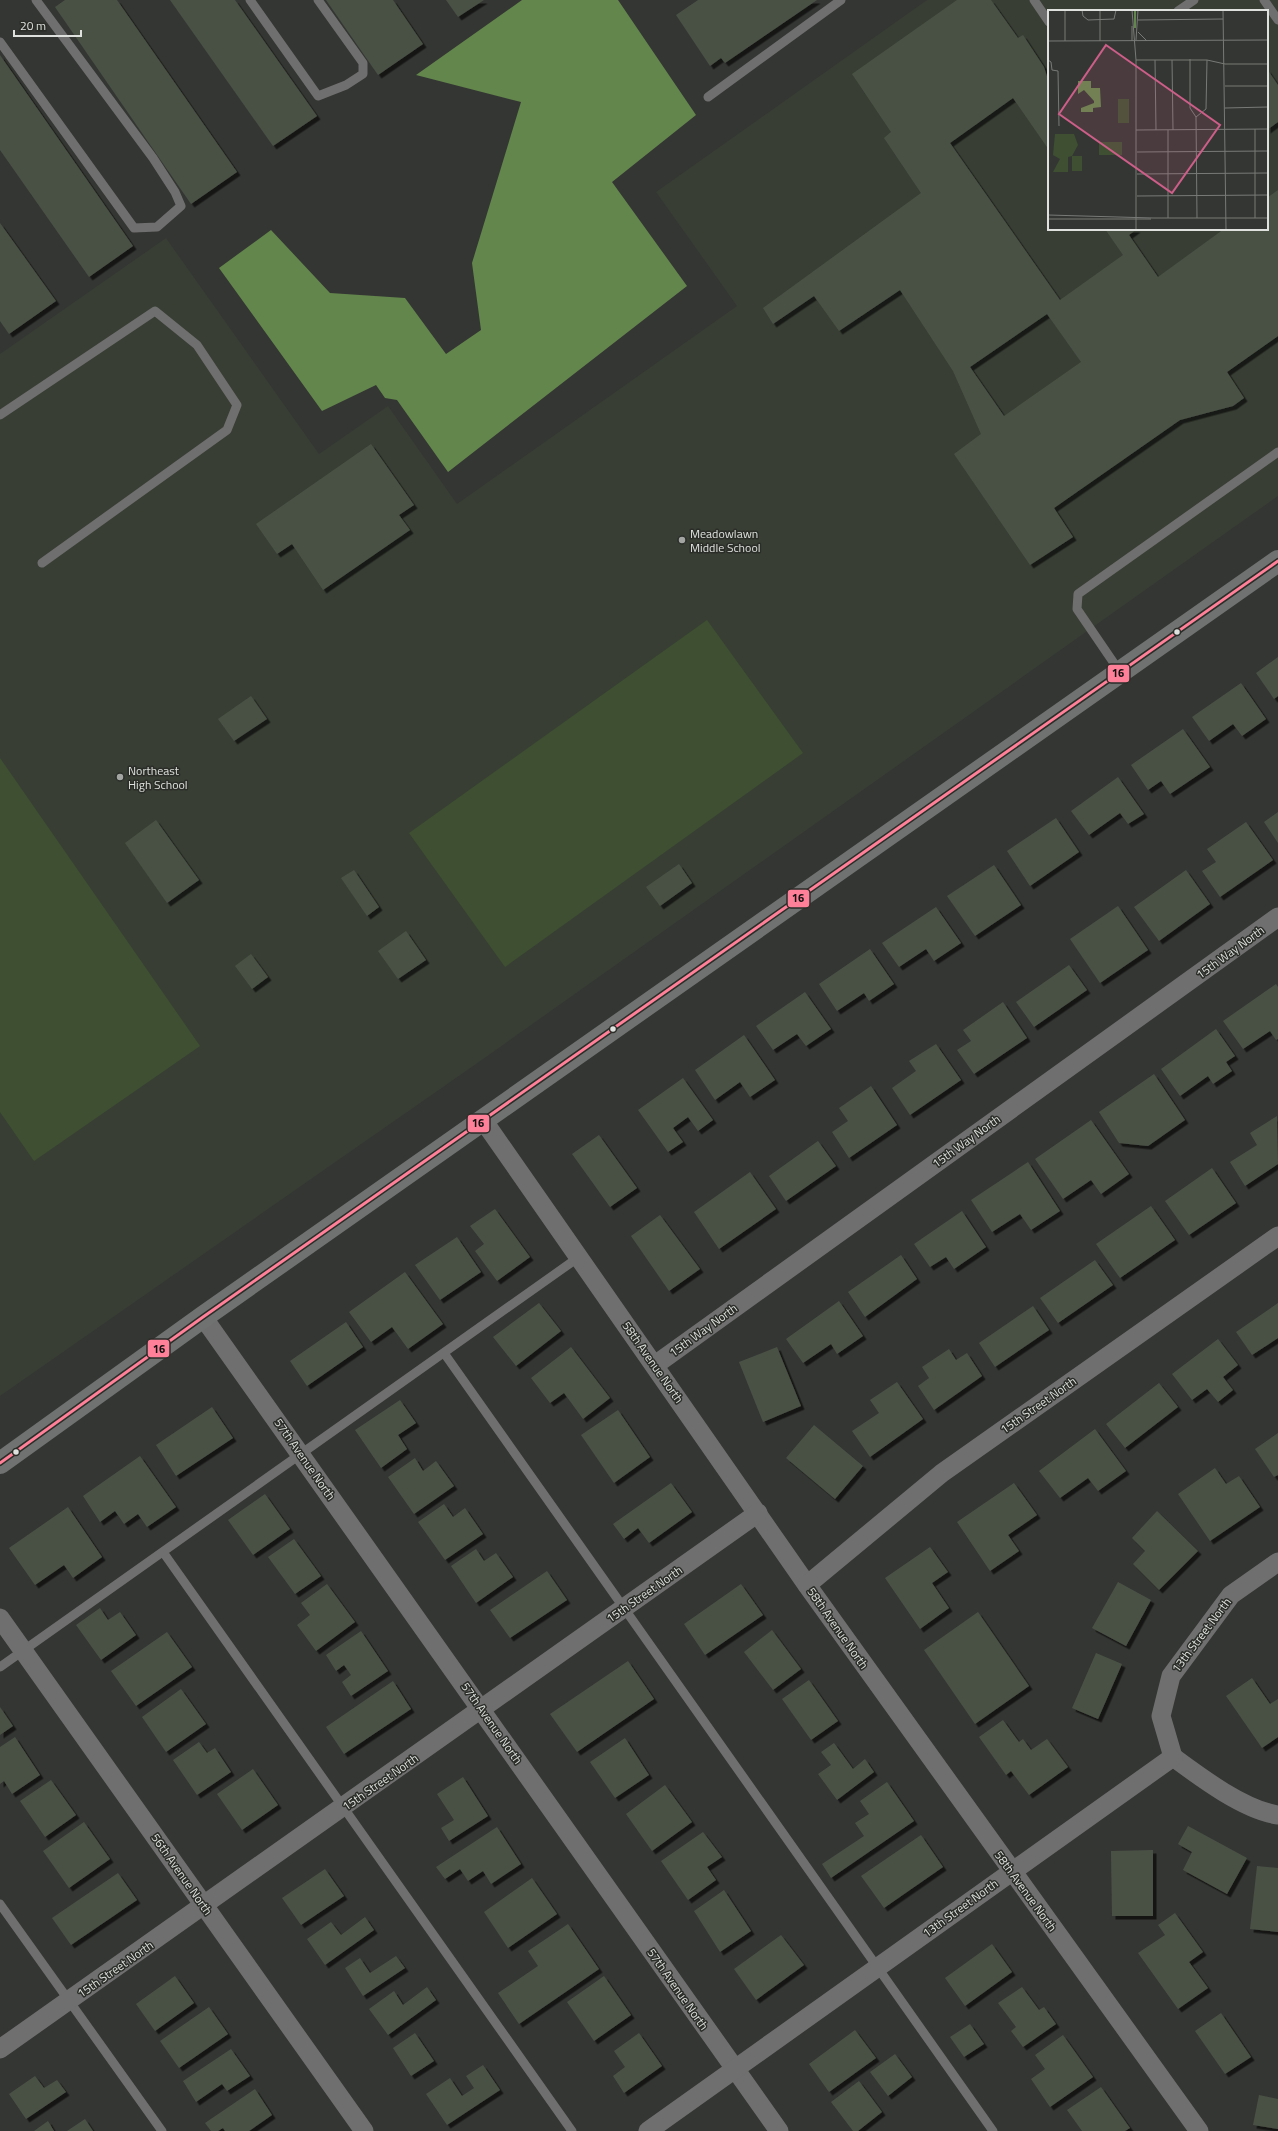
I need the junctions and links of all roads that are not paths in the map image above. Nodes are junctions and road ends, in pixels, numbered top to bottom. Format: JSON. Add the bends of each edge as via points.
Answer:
{"nodes":[{"id":1,"x":36,"y":0,"type":"edge"},
{"id":2,"x":250,"y":0,"type":"edge"},
{"id":3,"x":318,"y":0,"type":"edge"},
{"id":4,"x":841,"y":0,"type":"edge"},
{"id":5,"x":1034,"y":0,"type":"edge"},
{"id":6,"x":1194,"y":0,"type":"edge"},
{"id":7,"x":1264,"y":0,"type":"edge"},
{"id":8,"x":1179,"y":10,"type":"edge"},
{"id":9,"x":1278,"y":20,"type":"edge"},
{"id":10,"x":1048,"y":21,"type":"edge"},
{"id":11,"x":0,"y":42,"type":"edge"},
{"id":12,"x":708,"y":96,"type":"dead end"},
{"id":13,"x":0,"y":415,"type":"edge"},
{"id":14,"x":1278,"y":452,"type":"edge"},
{"id":15,"x":1278,"y":561,"type":"edge"},
{"id":16,"x":42,"y":563,"type":"dead end"},
{"id":17,"x":1120,"y":672,"type":"junction"},
{"id":18,"x":1278,"y":917,"type":"edge"},
{"id":19,"x":483,"y":1120,"type":"junction"},
{"id":20,"x":1278,"y":1236,"type":"edge"},
{"id":21,"x":579,"y":1257,"type":"junction"},
{"id":22,"x":203,"y":1317,"type":"junction"},
{"id":23,"x":444,"y":1353,"type":"junction"},
{"id":24,"x":655,"y":1365,"type":"junction"},
{"id":25,"x":301,"y":1454,"type":"junction"},
{"id":26,"x":0,"y":1463,"type":"edge"},
{"id":27,"x":758,"y":1513,"type":"junction"},
{"id":28,"x":163,"y":1552,"type":"junction"},
{"id":29,"x":1278,"y":1562,"type":"edge"},
{"id":30,"x":808,"y":1585,"type":"junction"},
{"id":31,"x":624,"y":1608,"type":"junction"},
{"id":32,"x":0,"y":1618,"type":"edge"},
{"id":33,"x":23,"y":1650,"type":"junction"},
{"id":34,"x":0,"y":1667,"type":"edge"},
{"id":35,"x":482,"y":1709,"type":"junction"},
{"id":36,"x":1173,"y":1757,"type":"junction"},
{"id":37,"x":344,"y":1807,"type":"junction"},
{"id":38,"x":1278,"y":1815,"type":"edge"},
{"id":39,"x":1011,"y":1871,"type":"junction"},
{"id":40,"x":0,"y":1904,"type":"edge"},
{"id":41,"x":204,"y":1906,"type":"junction"},
{"id":42,"x":878,"y":1967,"type":"junction"},
{"id":43,"x":69,"y":2001,"type":"junction"},
{"id":44,"x":0,"y":2050,"type":"edge"},
{"id":45,"x":735,"y":2070,"type":"junction"},
{"id":46,"x":162,"y":2131,"type":"edge"},
{"id":47,"x":364,"y":2131,"type":"edge"},
{"id":48,"x":572,"y":2131,"type":"edge"},
{"id":49,"x":648,"y":2131,"type":"edge"},
{"id":50,"x":779,"y":2131,"type":"edge"},
{"id":51,"x":993,"y":2131,"type":"edge"},
{"id":52,"x":1199,"y":2131,"type":"edge"}],
"edges":[{"from":1,"to":11,"type":"lane","via":[[153,158],[181,206],[157,227],[134,228]]},
{"from":2,"to":3,"type":"lane","via":[[318,96],[346,85],[364,74],[363,63]]},
{"from":4,"to":12,"type":"lane"},
{"from":5,"to":10,"type":"lane"},
{"from":6,"to":8,"type":"lane"},
{"from":7,"to":9,"type":"lane"},
{"from":13,"to":16,"type":"lane","via":[[155,311],[197,345],[237,405],[226,430]]},
{"from":14,"to":17,"type":"lane","via":[[1078,594],[1077,609]]},
{"from":15,"to":17,"type":"street"},
{"from":17,"to":19,"type":"street"},
{"from":18,"to":24,"type":"street","name":"15th Way North"},
{"from":19,"to":21,"type":"street","name":"58th Avenue North"},
{"from":19,"to":22,"type":"street"},
{"from":20,"to":30,"type":"street","name":"15th Street North","via":[[942,1473]]},
{"from":21,"to":23,"type":"lane"},
{"from":21,"to":24,"type":"street","name":"58th Avenue North"},
{"from":22,"to":25,"type":"street","name":"57th Avenue North"},
{"from":22,"to":26,"type":"street"},
{"from":23,"to":25,"type":"lane"},
{"from":23,"to":31,"type":"lane"},
{"from":24,"to":27,"type":"street","name":"58th Avenue North"},
{"from":25,"to":28,"type":"lane"},
{"from":25,"to":35,"type":"street","name":"57th Avenue North"},
{"from":27,"to":30,"type":"street","name":"58th Avenue North"},
{"from":27,"to":31,"type":"street","name":"15th Street North"},
{"from":28,"to":33,"type":"lane"},
{"from":28,"to":37,"type":"lane"},
{"from":29,"to":36,"type":"street","name":"13th Street North","via":[[1231,1595],[1171,1676],[1161,1716]]},
{"from":30,"to":39,"type":"street","name":"58th Avenue North"},
{"from":31,"to":35,"type":"street","name":"15th Street North"},
{"from":31,"to":42,"type":"lane"},
{"from":32,"to":33,"type":"street","name":"56th Avenue North"},
{"from":33,"to":34,"type":"lane"},
{"from":33,"to":41,"type":"street","name":"56th Avenue North"},
{"from":35,"to":37,"type":"street","name":"15th Street North"},
{"from":35,"to":45,"type":"street","name":"57th Avenue North"},
{"from":36,"to":38,"type":"street","via":[[1212,1787],[1268,1813]]},
{"from":36,"to":39,"type":"street","name":"13th Street North"},
{"from":37,"to":41,"type":"street","name":"15th Street North"},
{"from":37,"to":48,"type":"lane"},
{"from":39,"to":42,"type":"street","name":"13th Street North"},
{"from":39,"to":52,"type":"street","name":"58th Avenue North"},
{"from":40,"to":43,"type":"lane"},
{"from":41,"to":43,"type":"street","name":"15th Street North"},
{"from":41,"to":47,"type":"street","name":"56th Avenue North"},
{"from":42,"to":45,"type":"street","name":"13th Street North"},
{"from":42,"to":51,"type":"lane"},
{"from":43,"to":44,"type":"street","name":"15th Street North"},
{"from":43,"to":46,"type":"lane"},
{"from":45,"to":49,"type":"street","name":"13th Street North"},
{"from":45,"to":50,"type":"street","name":"57th Avenue North"}]}
